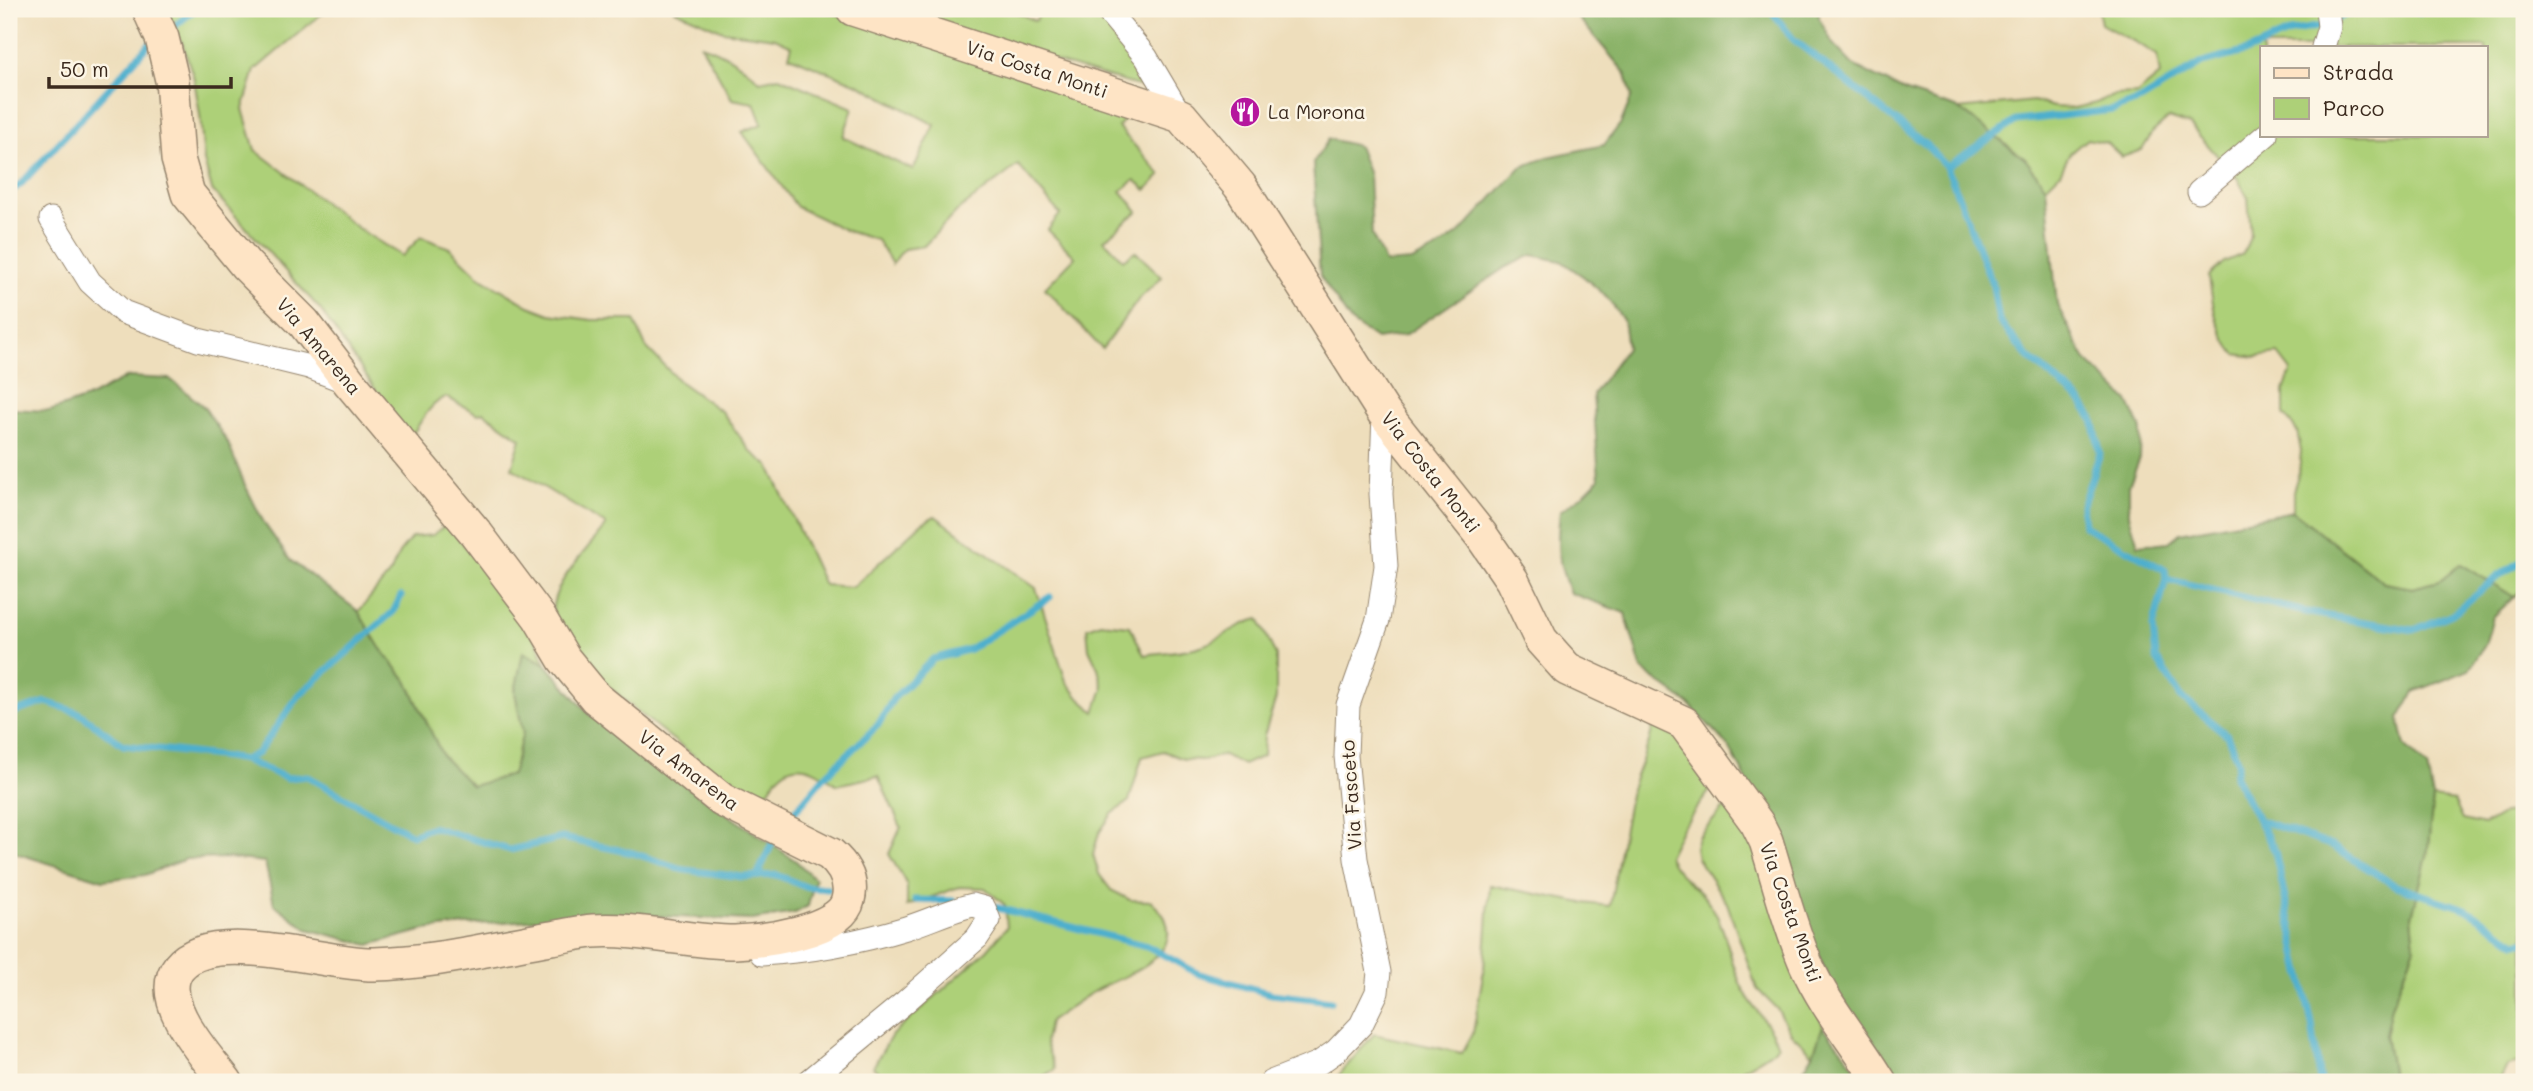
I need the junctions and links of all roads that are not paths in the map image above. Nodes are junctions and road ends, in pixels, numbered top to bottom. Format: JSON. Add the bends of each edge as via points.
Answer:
{"nodes":[{"id":1,"x":149,"y":9,"type":"edge"},
{"id":2,"x":853,"y":9,"type":"edge"},
{"id":3,"x":1106,"y":9,"type":"edge"},
{"id":4,"x":2327,"y":9,"type":"edge"},
{"id":5,"x":2323,"y":46,"type":"edge"},
{"id":6,"x":1181,"y":116,"type":"junction"},
{"id":7,"x":2265,"y":136,"type":"edge"},
{"id":8,"x":2199,"y":192,"type":"dead end"},
{"id":9,"x":51,"y":219,"type":"dead end"},
{"id":10,"x":350,"y":383,"type":"junction"},
{"id":11,"x":1384,"y":414,"type":"junction"},
{"id":12,"x":684,"y":937,"type":"junction"},
{"id":13,"x":226,"y":1082,"type":"edge"},
{"id":14,"x":808,"y":1082,"type":"edge"},
{"id":15,"x":1271,"y":1082,"type":"edge"},
{"id":16,"x":1880,"y":1082,"type":"edge"}],
"edges":[{"from":1,"to":10,"type":"street","name":"Via Amarena","via":[[172,80],[178,159],[188,194],[246,265],[304,323]]},
{"from":2,"to":6,"type":"street","name":"Via Costa Monti"},
{"from":3,"to":6,"type":"street","via":[[1146,57]]},
{"from":4,"to":5,"type":"street","via":[[2329,27]]},
{"from":6,"to":11,"type":"street","name":"Via Costa Monti","via":[[1240,186]]},
{"from":7,"to":8,"type":"street"},
{"from":9,"to":10,"type":"street","via":[[90,282],[123,312],[198,341],[309,367]]},
{"from":10,"to":12,"type":"street","name":"Via Amarena","via":[[475,532],[596,698],[722,800],[830,854],[849,880],[844,910],[822,925],[735,942]]},
{"from":11,"to":15,"type":"street","name":"Via Fasceto","via":[[1381,494],[1386,566],[1378,620],[1348,705],[1346,756],[1356,859],[1379,972],[1377,992],[1361,1025],[1336,1051],[1319,1063]]},
{"from":11,"to":16,"type":"street","name":"Via Costa Monti","via":[[1481,535],[1512,580],[1541,640],[1567,668],[1684,723],[1757,823],[1806,964],[1832,1013]]},
{"from":12,"to":13,"type":"street","name":"Via Amarena","via":[[593,931],[402,963],[370,964],[248,948],[205,951],[179,968],[172,990],[184,1025]]},
{"from":12,"to":14,"type":"street","via":[[689,948],[719,955],[779,953],[904,929],[973,905],[984,908],[989,920],[977,938]]}]}
